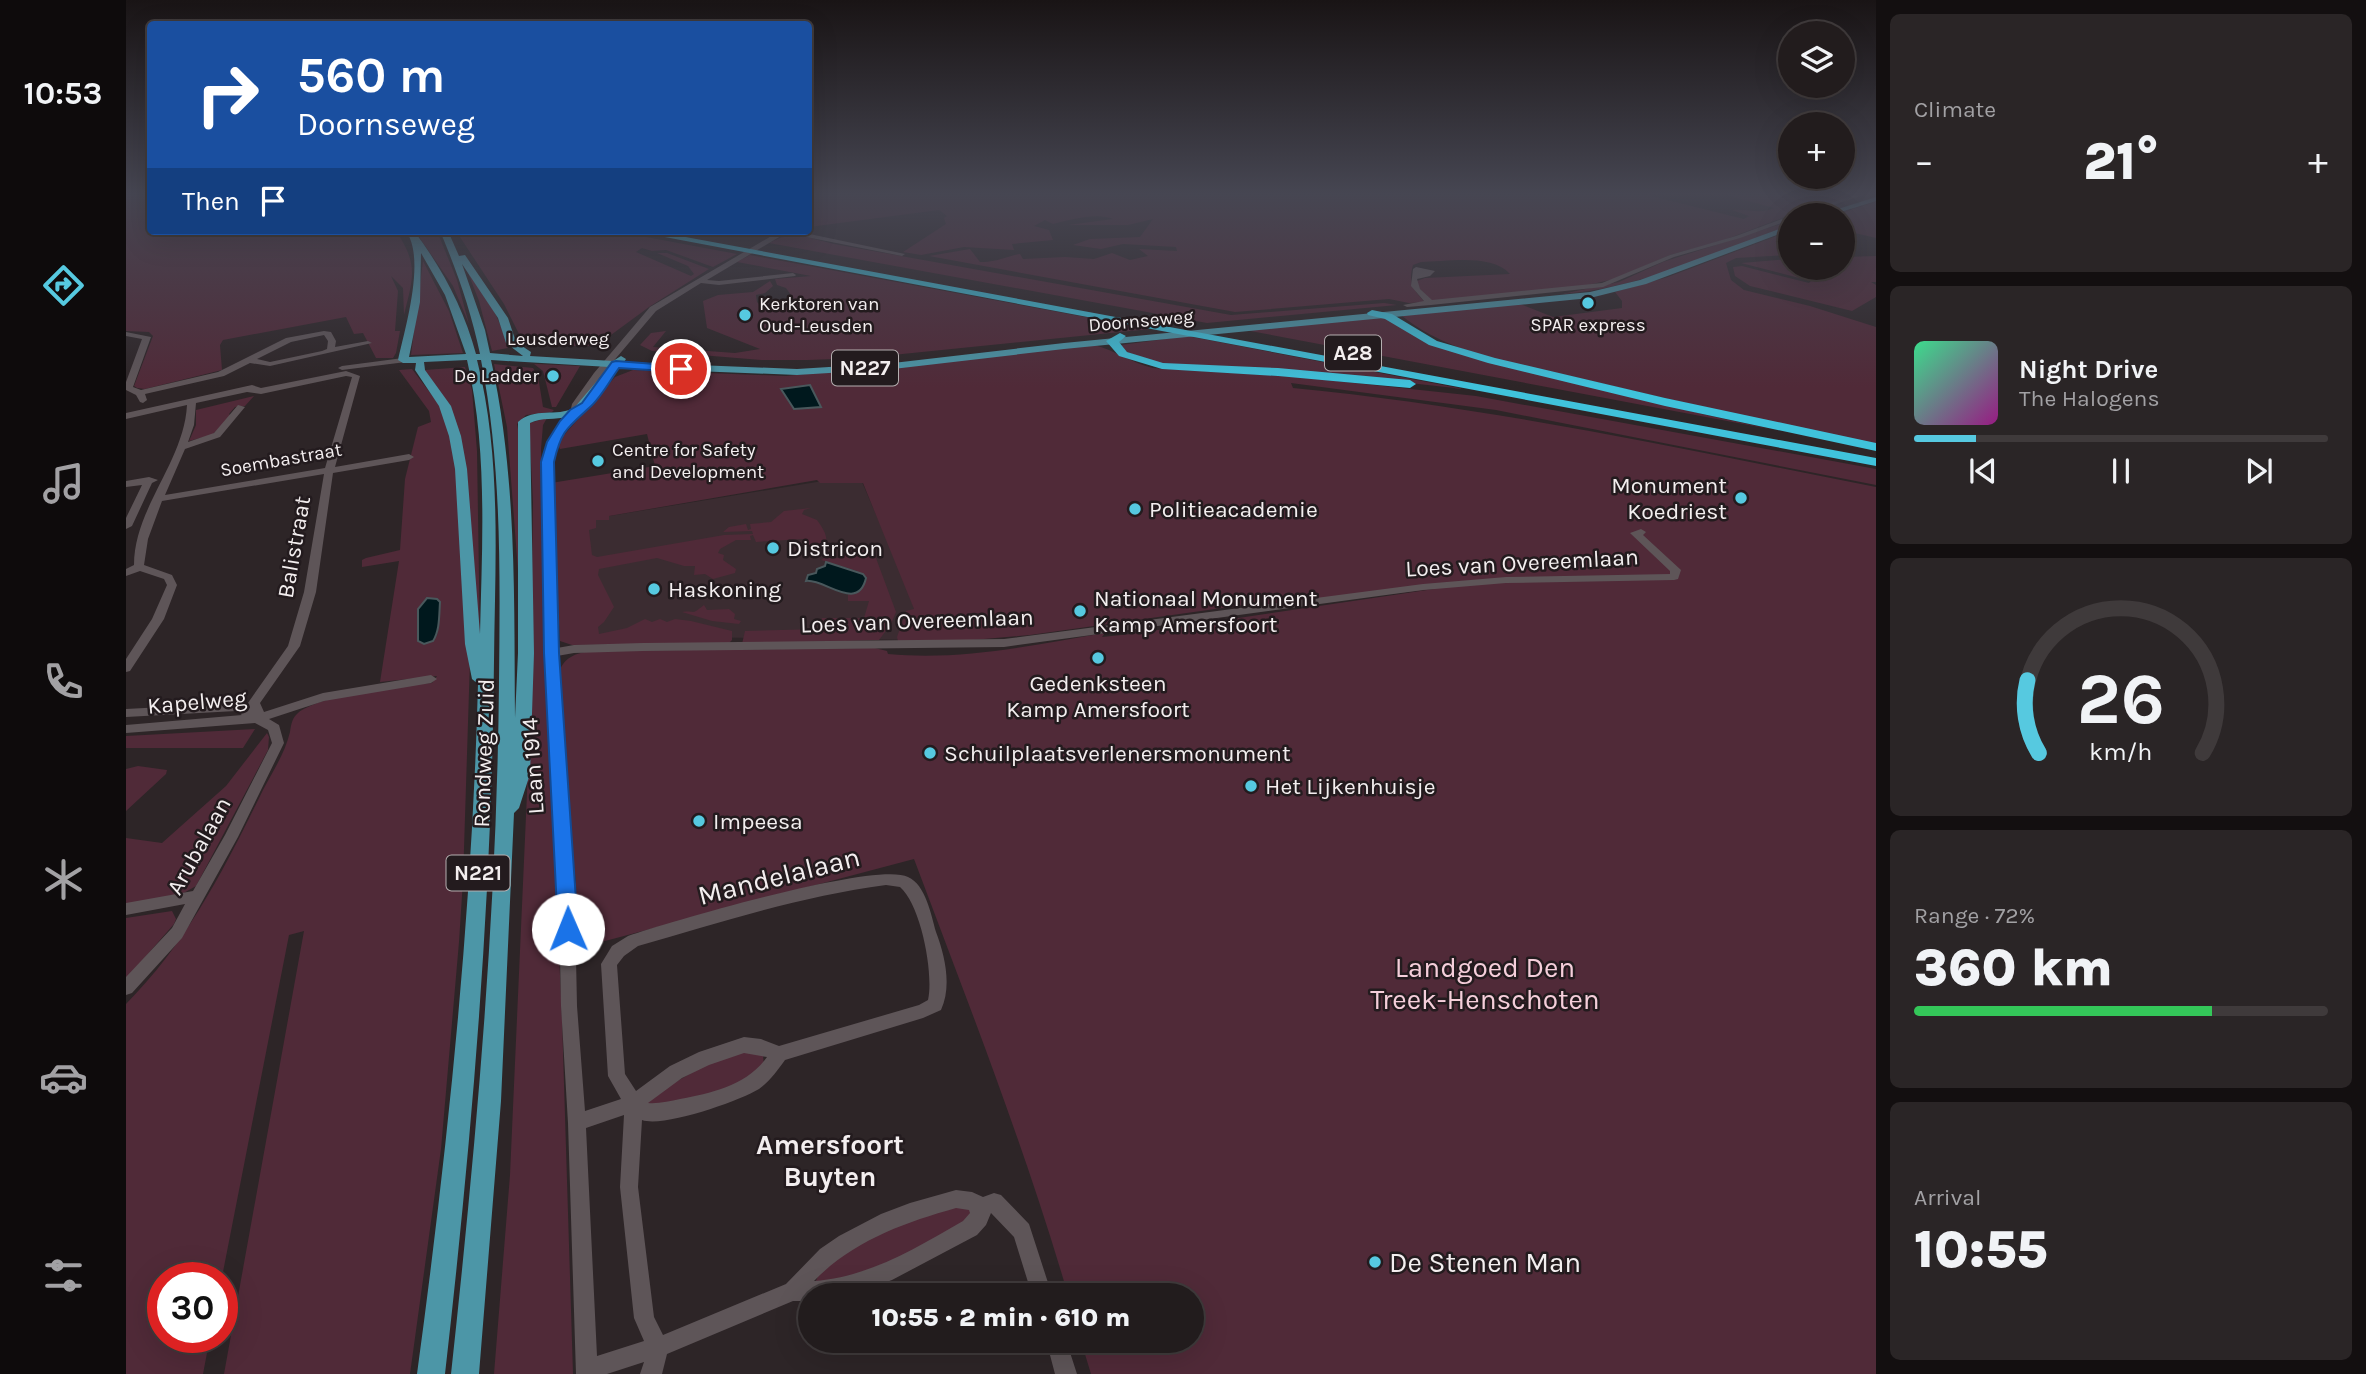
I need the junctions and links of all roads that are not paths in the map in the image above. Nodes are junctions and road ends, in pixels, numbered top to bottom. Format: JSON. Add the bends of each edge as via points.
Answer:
{"nodes":[{"id":1,"x":417,"y":259,"type":"edge"},
{"id":2,"x":428,"y":259,"type":"edge"},
{"id":3,"x":456,"y":259,"type":"edge"},
{"id":4,"x":462,"y":259,"type":"edge"},
{"id":5,"x":738,"y":259,"type":"edge"},
{"id":6,"x":790,"y":259,"type":"edge"},
{"id":7,"x":834,"y":259,"type":"edge"},
{"id":8,"x":1665,"y":259,"type":"edge"},
{"id":9,"x":1706,"y":259,"type":"edge"},
{"id":10,"x":1667,"y":274,"type":"junction"},
{"id":11,"x":793,"y":275,"type":"dead end"},
{"id":12,"x":1414,"y":278,"type":"dead end"},
{"id":13,"x":698,"y":281,"type":"junction"},
{"id":14,"x":1431,"y":303,"type":"junction"},
{"id":15,"x":1372,"y":313,"type":"junction"},
{"id":16,"x":1403,"y":314,"type":"junction"},
{"id":17,"x":1387,"y":315,"type":"junction"},
{"id":18,"x":325,"y":322,"type":"dead end"},
{"id":19,"x":326,"y":333,"type":"junction"},
{"id":20,"x":126,"y":334,"type":"edge"},
{"id":21,"x":1121,"y":338,"type":"junction"},
{"id":22,"x":368,"y":344,"type":"dead end"},
{"id":23,"x":331,"y":350,"type":"junction"},
{"id":24,"x":527,"y":354,"type":"junction"},
{"id":25,"x":249,"y":360,"type":"junction"},
{"id":26,"x":403,"y":360,"type":"junction"},
{"id":27,"x":442,"y":360,"type":"junction"},
{"id":28,"x":539,"y":360,"type":"junction"},
{"id":29,"x":615,"y":360,"type":"junction"},
{"id":30,"x":420,"y":364,"type":"junction"},
{"id":31,"x":485,"y":365,"type":"junction"},
{"id":32,"x":348,"y":370,"type":"junction"},
{"id":33,"x":247,"y":389,"type":"junction"},
{"id":34,"x":140,"y":393,"type":"junction"},
{"id":35,"x":192,"y":402,"type":"junction"},
{"id":36,"x":1566,"y":403,"type":"junction"},
{"id":37,"x":241,"y":407,"type":"dead end"},
{"id":38,"x":146,"y":410,"type":"junction"},
{"id":39,"x":574,"y":413,"type":"junction"},
{"id":40,"x":126,"y":416,"type":"edge"},
{"id":41,"x":554,"y":416,"type":"junction"},
{"id":42,"x":565,"y":424,"type":"junction"},
{"id":43,"x":181,"y":447,"type":"junction"},
{"id":44,"x":1876,"y":449,"type":"edge"},
{"id":45,"x":409,"y":457,"type":"dead end"},
{"id":46,"x":1876,"y":462,"type":"edge"},
{"id":47,"x":329,"y":470,"type":"junction"},
{"id":48,"x":167,"y":477,"type":"junction"},
{"id":49,"x":149,"y":480,"type":"junction"},
{"id":50,"x":126,"y":484,"type":"edge"},
{"id":51,"x":159,"y":499,"type":"junction"},
{"id":52,"x":150,"y":522,"type":"junction"},
{"id":53,"x":127,"y":526,"type":"edge"},
{"id":54,"x":1641,"y":532,"type":"dead end"},
{"id":55,"x":139,"y":566,"type":"junction"},
{"id":56,"x":126,"y":573,"type":"edge"},
{"id":57,"x":551,"y":653,"type":"junction"},
{"id":58,"x":126,"y":668,"type":"edge"},
{"id":59,"x":431,"y":679,"type":"dead end"},
{"id":60,"x":487,"y":710,"type":"junction"},
{"id":61,"x":126,"y":713,"type":"edge"},
{"id":62,"x":260,"y":718,"type":"junction"},
{"id":63,"x":126,"y":729,"type":"edge"},
{"id":64,"x":505,"y":826,"type":"junction"},
{"id":65,"x":197,"y":896,"type":"junction"},
{"id":66,"x":143,"y":906,"type":"junction"},
{"id":67,"x":126,"y":909,"type":"edge"},
{"id":68,"x":126,"y":918,"type":"edge"},
{"id":69,"x":126,"y":988,"type":"edge"},
{"id":70,"x":779,"y":1054,"type":"junction"},
{"id":71,"x":634,"y":1103,"type":"junction"},
{"id":72,"x":577,"y":1123,"type":"junction"},
{"id":73,"x":981,"y":1207,"type":"junction"},
{"id":74,"x":1038,"y":1283,"type":"edge"},
{"id":75,"x":793,"y":1291,"type":"junction"},
{"id":76,"x":659,"y":1347,"type":"junction"},
{"id":77,"x":1060,"y":1353,"type":"edge"},
{"id":78,"x":587,"y":1372,"type":"edge"},
{"id":79,"x":431,"y":1374,"type":"edge"},
{"id":80,"x":465,"y":1374,"type":"edge"},
{"id":81,"x":652,"y":1374,"type":"edge"},
{"id":82,"x":1066,"y":1374,"type":"edge"}],
"edges":[{"from":1,"to":26,"type":"main road","number":"N221","via":[[415,302]]},
{"from":2,"to":31,"type":"main road","name":"Rondweg Zuid","number":"N221","via":[[454,302],[469,349]]},
{"from":3,"to":31,"type":"main road","name":"Rondweg Zuid","number":"N221","via":[[471,299]]},
{"from":4,"to":24,"type":"main road","number":"N221","via":[[503,318],[511,343]]},
{"from":5,"to":13,"type":"street"},
{"from":6,"to":36,"type":"highway","number":"A28"},
{"from":7,"to":44,"type":"highway","number":"A28"},
{"from":8,"to":14,"type":"street","via":[[1603,285]]},
{"from":9,"to":10,"type":"main road","name":"Doornseweg","number":"N227"},
{"from":10,"to":15,"type":"main road","name":"Doornseweg","number":"N227","via":[[1555,296]]},
{"from":10,"to":16,"type":"main road","name":"Doornseweg","number":"N227","via":[[1590,295]]},
{"from":11,"to":13,"type":"street","via":[[719,284]]},
{"from":12,"to":14,"type":"street","via":[[1415,288]]},
{"from":13,"to":29,"type":"street","via":[[677,294]]},
{"from":14,"to":16,"type":"street"},
{"from":15,"to":17,"type":"highway","number":"A28"},
{"from":15,"to":21,"type":"main road","name":"Doornseweg","number":"N227"},
{"from":16,"to":17,"type":"highway","number":"A28"},
{"from":16,"to":44,"type":"highway","number":"A28","via":[[1433,343],[1492,361]]},
{"from":17,"to":21,"type":"main road","name":"Doornseweg","number":"N227"},
{"from":18,"to":19,"type":"street"},
{"from":19,"to":23,"type":"street"},
{"from":19,"to":25,"type":"street","via":[[289,340]]},
{"from":20,"to":34,"type":"street","via":[[146,337],[128,388]]},
{"from":21,"to":29,"type":"main road","name":"Doornseweg","number":"N227","via":[[893,366],[797,372],[727,372]]},
{"from":21,"to":36,"type":"highway","number":"A28","via":[[1123,354],[1161,366],[1362,379]]},
{"from":22,"to":23,"type":"street"},
{"from":23,"to":25,"type":"street","via":[[270,364]]},
{"from":24,"to":29,"type":"main road","name":"Leusderweg","number":"N227"},
{"from":24,"to":31,"type":"main road","name":"Leusderweg","number":"N227"},
{"from":25,"to":34,"type":"street","via":[[221,374]]},
{"from":26,"to":27,"type":"main road","name":"Leusderweg","number":"N227"},
{"from":26,"to":30,"type":"main road"},
{"from":26,"to":32,"type":"street","name":"Leusderweg","number":"N227"},
{"from":27,"to":30,"type":"main road","name":"Leusderweg","number":"N227"},
{"from":27,"to":31,"type":"main road","name":"Leusderweg","number":"N227"},
{"from":28,"to":29,"type":"main road","name":"Leusderweg","number":"N227"},
{"from":28,"to":30,"type":"main road","name":"Leusderweg","number":"N227"},
{"from":28,"to":31,"type":"main road","name":"Leusderweg","number":"N227"},
{"from":29,"to":39,"type":"main road","name":"Laan 1914","via":[[586,405]]},
{"from":30,"to":32,"type":"street","name":"Leusderweg","number":"N227"},
{"from":30,"to":60,"type":"main road","number":"N221","via":[[445,406],[458,452],[473,644]]},
{"from":31,"to":60,"type":"main road","name":"Rondweg Zuid","number":"N221"},
{"from":31,"to":64,"type":"main road","name":"Rondweg Zuid","number":"N221","via":[[500,457],[505,550]]},
{"from":32,"to":33,"type":"street","name":"Leusderweg"},
{"from":32,"to":33,"type":"street","name":"Leusderweg","via":[[261,391]]},
{"from":32,"to":47,"type":"street","name":"Balistraat","via":[[355,376]]},
{"from":33,"to":35,"type":"street","name":"Leusderweg"},
{"from":34,"to":38,"type":"street"},
{"from":35,"to":38,"type":"street","name":"Leusderweg"},
{"from":35,"to":43,"type":"street","via":[[191,422]]},
{"from":36,"to":46,"type":"highway","number":"A28"},
{"from":37,"to":43,"type":"street","via":[[217,435]]},
{"from":38,"to":40,"type":"street","name":"Leusderweg"},
{"from":39,"to":41,"type":"main road","number":"N221"},
{"from":39,"to":42,"type":"street","name":"Laan 1914"},
{"from":41,"to":42,"type":"main road"},
{"from":41,"to":64,"type":"main road","number":"N221","via":[[532,417],[523,424],[527,604],[521,774]]},
{"from":42,"to":57,"type":"street","name":"Laan 1914","via":[[553,442],[548,462]]},
{"from":43,"to":48,"type":"street"},
{"from":45,"to":47,"type":"street","name":"Soembastraat"},
{"from":47,"to":51,"type":"street","name":"Soembastraat"},
{"from":47,"to":62,"type":"street","name":"Balistraat","via":[[310,592],[294,646],[254,703]]},
{"from":48,"to":49,"type":"street"},
{"from":48,"to":51,"type":"street"},
{"from":49,"to":50,"type":"street"},
{"from":49,"to":53,"type":"street"},
{"from":51,"to":52,"type":"street"},
{"from":52,"to":53,"type":"street"},
{"from":52,"to":55,"type":"street","via":[[137,559]]},
{"from":54,"to":57,"type":"street","name":"Loes van Overeemlaan","via":[[1635,533],[1676,570],[1674,577],[1430,586],[1004,643],[631,647]]},
{"from":55,"to":56,"type":"street"},
{"from":55,"to":58,"type":"street","via":[[168,577],[172,585],[158,619]]},
{"from":57,"to":72,"type":"street","name":"Laan 1914"},
{"from":59,"to":62,"type":"street","via":[[323,697]]},
{"from":60,"to":79,"type":"main road","name":"Rondweg Zuid","number":"N221","via":[[465,1069]]},
{"from":61,"to":62,"type":"street","name":"Kapelweg","via":[[238,707]]},
{"from":62,"to":63,"type":"street","name":"Kapelweg"},
{"from":62,"to":65,"type":"street","name":"Arubalaan","via":[[274,728],[278,743]]},
{"from":64,"to":80,"type":"main road","name":"Rondweg Zuid","number":"N221","via":[[494,1057]]},
{"from":65,"to":66,"type":"street"},
{"from":65,"to":69,"type":"street","name":"Arubalaan","via":[[177,933]]},
{"from":66,"to":67,"type":"street"},
{"from":66,"to":68,"type":"street"},
{"from":70,"to":71,"type":"street","via":[[744,1045],[705,1058],[676,1072]]},
{"from":70,"to":71,"type":"street","via":[[765,1073],[727,1095],[647,1114]]},
{"from":70,"to":71,"type":"street","name":"Mandelalaan","via":[[935,1005],[939,991],[935,949],[913,890],[903,881],[869,879],[823,890],[633,941],[618,951],[609,964],[617,1076]]},
{"from":71,"to":72,"type":"street"},
{"from":71,"to":76,"type":"street","via":[[629,1187],[643,1318]]},
{"from":72,"to":78,"type":"street","name":"Laan 1914"},
{"from":73,"to":74,"type":"street","via":[[994,1202],[1022,1231]]},
{"from":73,"to":75,"type":"street","via":[[970,1228],[898,1267],[819,1293]]},
{"from":73,"to":75,"type":"street","via":[[956,1199],[904,1213],[836,1248]]},
{"from":75,"to":76,"type":"street","name":"Laan 1914"},
{"from":76,"to":78,"type":"street","name":"Laan 1914"},
{"from":76,"to":81,"type":"street"},
{"from":77,"to":82,"type":"street"}]}
